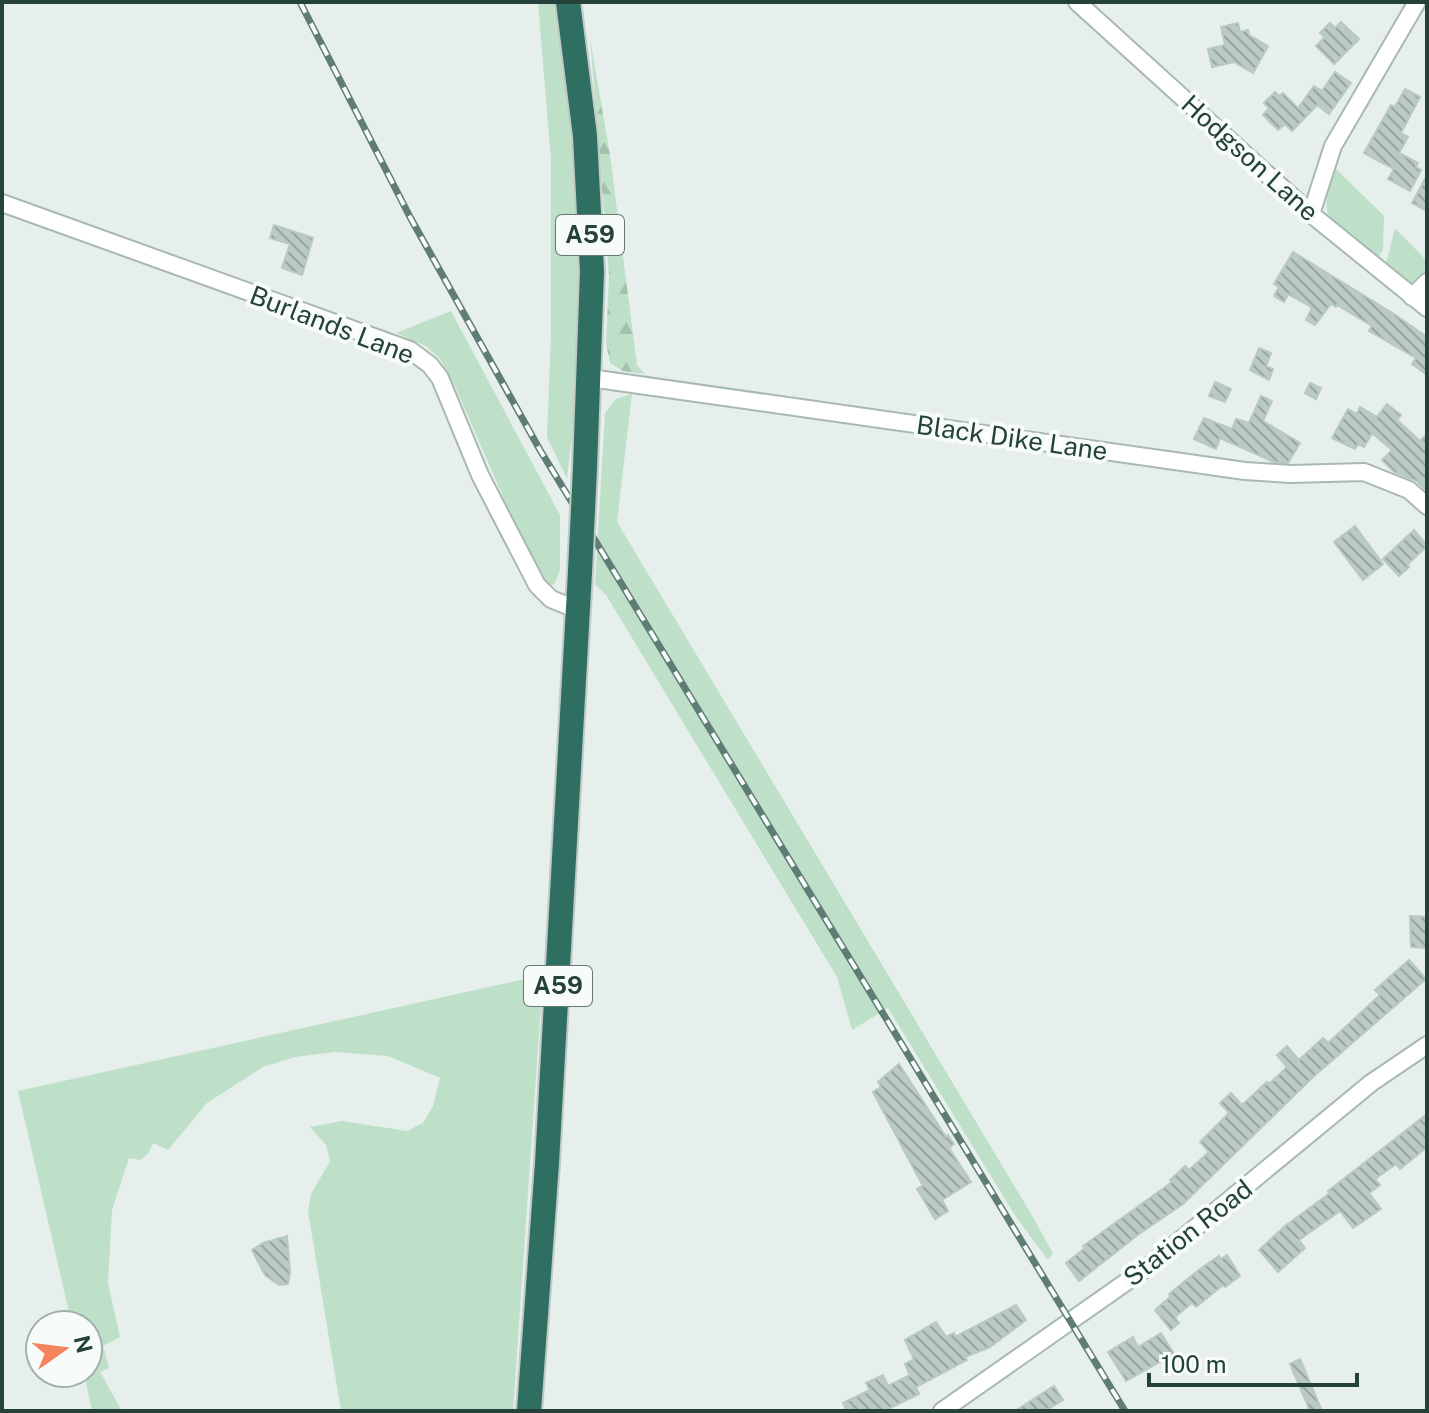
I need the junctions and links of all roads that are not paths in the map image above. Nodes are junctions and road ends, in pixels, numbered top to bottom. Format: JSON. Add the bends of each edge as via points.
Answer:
{"nodes":[{"id":1,"x":568,"y":2,"type":"edge"},
{"id":2,"x":1077,"y":2,"type":"edge"},
{"id":3,"x":1417,"y":2,"type":"edge"},
{"id":4,"x":2,"y":203,"type":"edge"},
{"id":5,"x":1311,"y":214,"type":"junction"},
{"id":6,"x":1427,"y":282,"type":"edge"},
{"id":7,"x":1412,"y":297,"type":"junction"},
{"id":8,"x":1427,"y":308,"type":"edge"},
{"id":9,"x":590,"y":378,"type":"junction"},
{"id":10,"x":1427,"y":506,"type":"edge"},
{"id":11,"x":578,"y":610,"type":"junction"},
{"id":12,"x":1427,"y":1045,"type":"edge"},
{"id":13,"x":529,"y":1411,"type":"edge"},
{"id":14,"x":942,"y":1411,"type":"edge"}],
"edges":[{"from":1,"to":9,"type":"highway","number":"A59","via":[[585,136],[592,272]]},
{"from":2,"to":5,"type":"street","name":"Hodgson Lane"},
{"from":3,"to":5,"type":"street","via":[[1333,146]]},
{"from":4,"to":11,"type":"street","name":"Burlands Lane","via":[[410,350],[440,378],[480,475],[537,585],[551,599]]},
{"from":5,"to":7,"type":"street","name":"Hodgson Lane"},
{"from":6,"to":7,"type":"street"},
{"from":7,"to":8,"type":"street","name":"Hodgson Lane"},
{"from":9,"to":10,"type":"street","name":"Black Dike Lane","via":[[1245,471],[1364,472],[1409,490]]},
{"from":9,"to":11,"type":"highway","number":"A59","bridge":true},
{"from":11,"to":13,"type":"highway","number":"A59"},
{"from":12,"to":14,"type":"street","name":"Station Road","via":[[1371,1083],[1149,1266]]}]}
